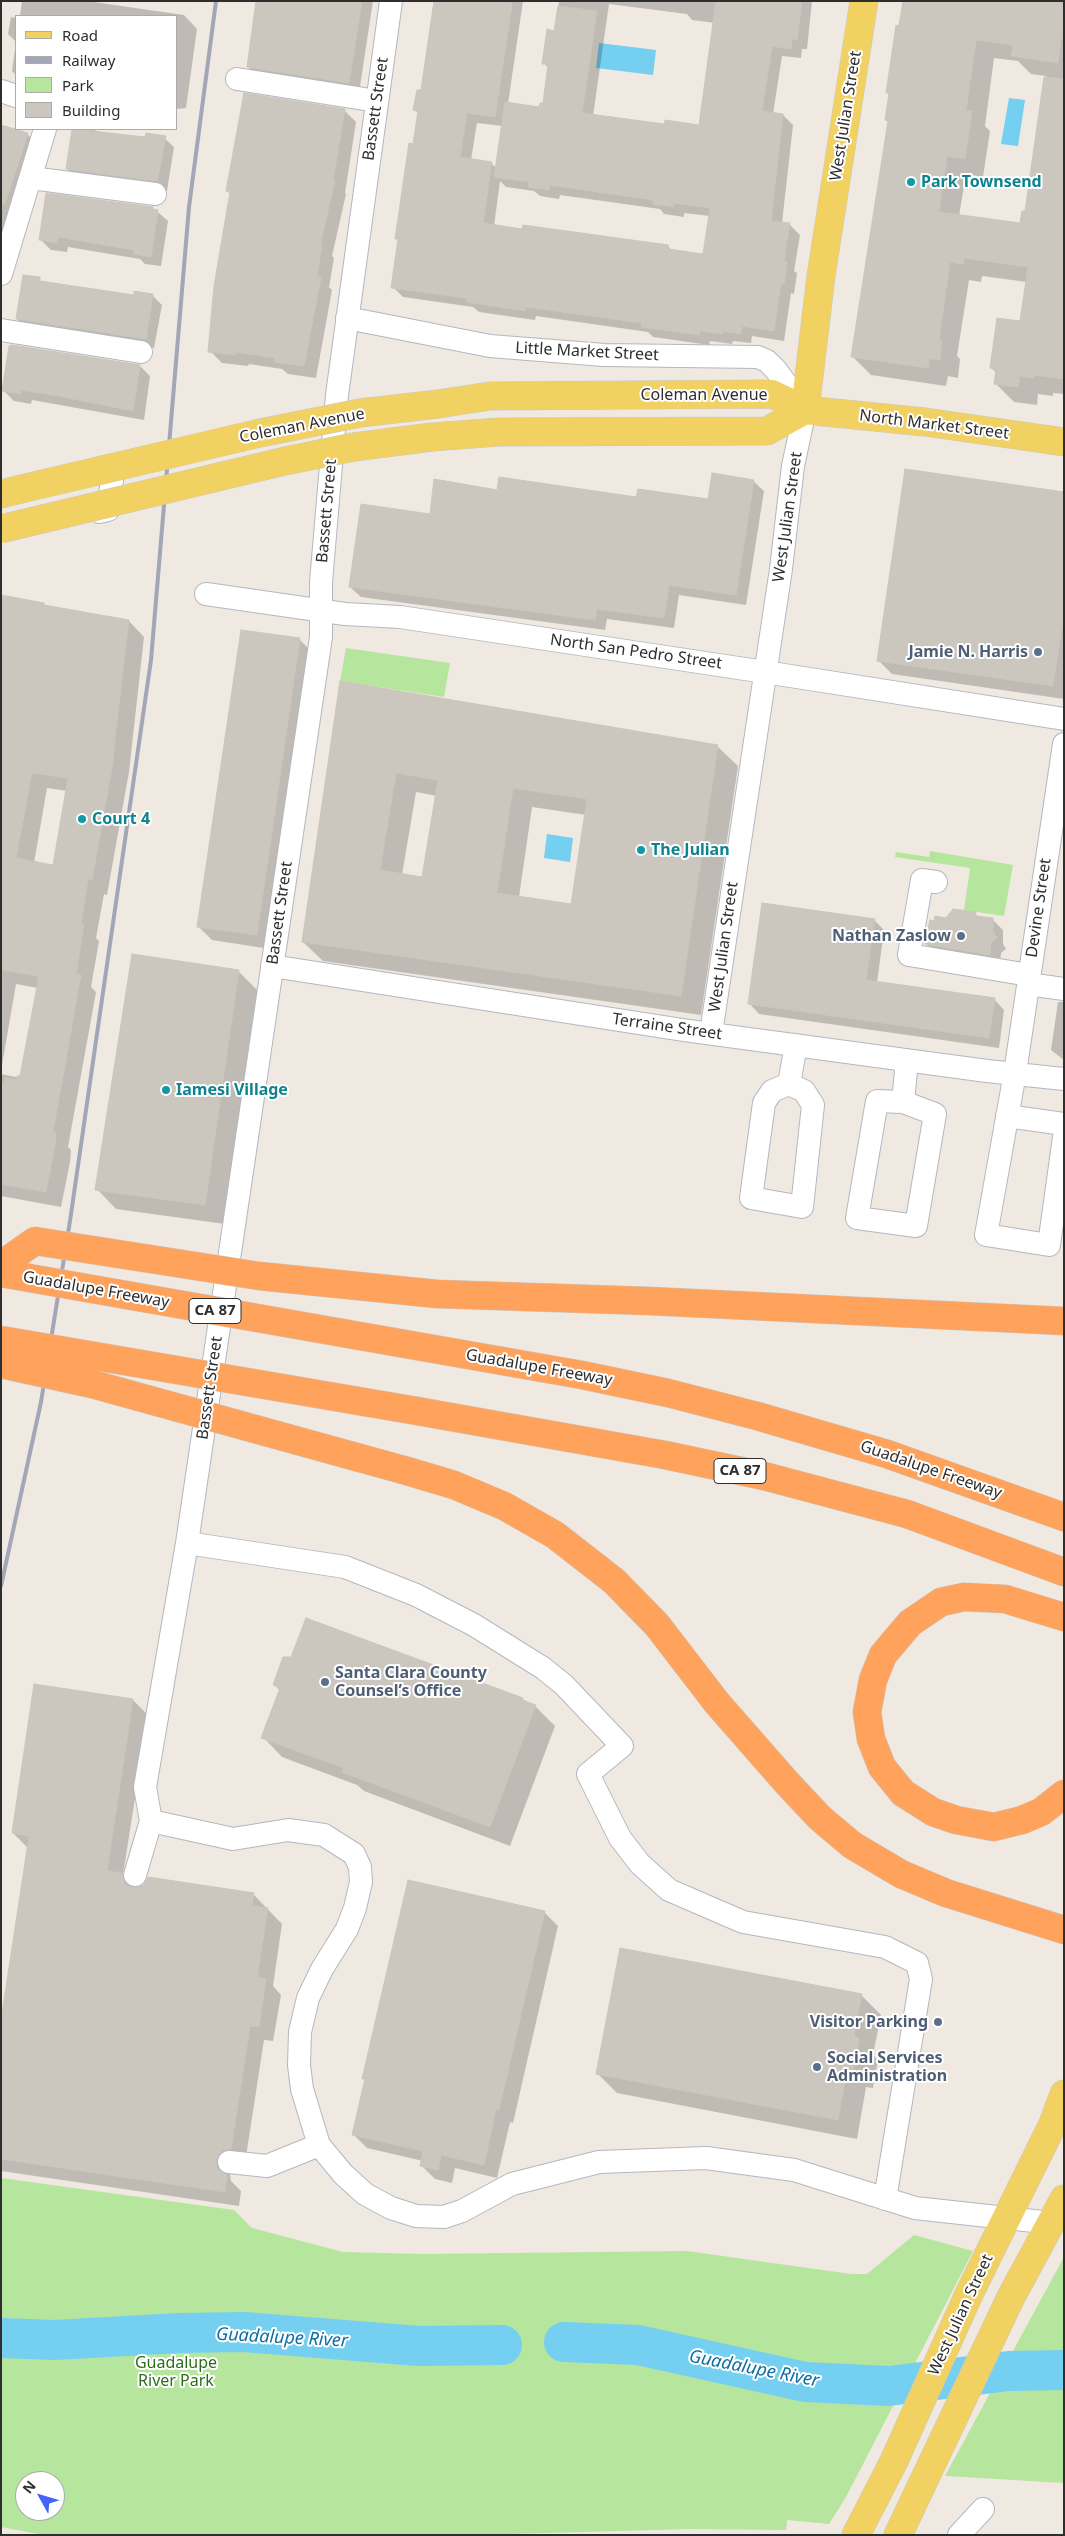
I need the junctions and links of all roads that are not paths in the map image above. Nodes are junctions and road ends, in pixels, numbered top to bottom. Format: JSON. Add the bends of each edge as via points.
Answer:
{"nodes":[{"id":1,"x":391,"y":1,"type":"edge"},
{"id":2,"x":864,"y":1,"type":"edge"},
{"id":3,"x":237,"y":79,"type":"dead end"},
{"id":4,"x":1,"y":91,"type":"edge"},
{"id":5,"x":15,"y":96,"type":"edge"},
{"id":6,"x":377,"y":101,"type":"junction"},
{"id":7,"x":45,"y":130,"type":"edge"},
{"id":8,"x":31,"y":178,"type":"junction"},
{"id":9,"x":155,"y":194,"type":"dead end"},
{"id":10,"x":1,"y":274,"type":"edge"},
{"id":11,"x":348,"y":318,"type":"junction"},
{"id":12,"x":1,"y":330,"type":"edge"},
{"id":13,"x":141,"y":352,"type":"dead end"},
{"id":14,"x":804,"y":410,"type":"junction"},
{"id":15,"x":1064,"y":442,"type":"edge"},
{"id":16,"x":1,"y":495,"type":"edge"},
{"id":17,"x":1,"y":529,"type":"edge"},
{"id":18,"x":1,"y":537,"type":"edge"},
{"id":19,"x":206,"y":594,"type":"dead end"},
{"id":20,"x":321,"y":611,"type":"junction"},
{"id":21,"x":765,"y":672,"type":"junction"},
{"id":22,"x":1064,"y":720,"type":"edge"},
{"id":23,"x":1064,"y":744,"type":"edge"},
{"id":24,"x":936,"y":882,"type":"dead end"},
{"id":25,"x":272,"y":966,"type":"junction"},
{"id":26,"x":1028,"y":980,"type":"junction"},
{"id":27,"x":1064,"y":989,"type":"edge"},
{"id":28,"x":711,"y":1033,"type":"junction"},
{"id":29,"x":796,"y":1045,"type":"junction"},
{"id":30,"x":907,"y":1060,"type":"junction"},
{"id":31,"x":1015,"y":1073,"type":"junction"},
{"id":32,"x":1064,"y":1079,"type":"edge"},
{"id":33,"x":789,"y":1084,"type":"junction"},
{"id":34,"x":903,"y":1102,"type":"junction"},
{"id":35,"x":1007,"y":1116,"type":"junction"},
{"id":36,"x":1064,"y":1124,"type":"edge"},
{"id":37,"x":1064,"y":1137,"type":"edge"},
{"id":38,"x":1,"y":1265,"type":"edge"},
{"id":39,"x":1,"y":1273,"type":"edge"},
{"id":40,"x":1064,"y":1321,"type":"edge"},
{"id":41,"x":1,"y":1340,"type":"edge"},
{"id":42,"x":1,"y":1364,"type":"edge"},
{"id":43,"x":1062,"y":1517,"type":"edge"},
{"id":44,"x":187,"y":1543,"type":"junction"},
{"id":45,"x":1058,"y":1570,"type":"edge"},
{"id":46,"x":1055,"y":1614,"type":"edge"},
{"id":47,"x":1064,"y":1794,"type":"edge"},
{"id":48,"x":151,"y":1821,"type":"junction"},
{"id":49,"x":135,"y":1875,"type":"dead end"},
{"id":50,"x":1064,"y":1930,"type":"edge"},
{"id":51,"x":1064,"y":2094,"type":"edge"},
{"id":52,"x":319,"y":2145,"type":"junction"},
{"id":53,"x":229,"y":2162,"type":"dead end"},
{"id":54,"x":886,"y":2199,"type":"junction"},
{"id":55,"x":1064,"y":2199,"type":"edge"},
{"id":56,"x":1006,"y":2219,"type":"junction"},
{"id":57,"x":1052,"y":2223,"type":"junction"},
{"id":58,"x":983,"y":2510,"type":"dead end"},
{"id":59,"x":856,"y":2535,"type":"edge"},
{"id":60,"x":898,"y":2535,"type":"edge"},
{"id":61,"x":959,"y":2535,"type":"edge"}],
"edges":[{"from":1,"to":6,"type":"street","name":"Bassett Street"},
{"from":2,"to":14,"type":"main road","name":"West Julian Street"},
{"from":3,"to":6,"type":"street"},
{"from":4,"to":5,"type":"street"},
{"from":6,"to":11,"type":"street","name":"Bassett Street"},
{"from":7,"to":8,"type":"street"},
{"from":8,"to":9,"type":"street"},
{"from":8,"to":10,"type":"street"},
{"from":11,"to":14,"type":"street","name":"Little Market Street","via":[[490,346],[604,355],[758,356],[776,370]]},
{"from":11,"to":20,"type":"street","name":"Bassett Street","via":[[336,404],[320,582]]},
{"from":12,"to":13,"type":"street"},
{"from":14,"to":15,"type":"main road","name":"North Market Street","via":[[925,422]]},
{"from":14,"to":16,"type":"main road","name":"Coleman Avenue","bridge":true,"via":[[772,394],[490,396],[360,413],[260,432]]},
{"from":14,"to":17,"type":"main road","name":"Coleman Avenue","bridge":true,"via":[[767,431],[499,432],[354,447]]},
{"from":14,"to":21,"type":"street","name":"West Julian Street","via":[[793,466]]},
{"from":16,"to":18,"type":"street","via":[[114,465],[108,510]]},
{"from":19,"to":20,"type":"street","name":"North San Pedro Street"},
{"from":20,"to":21,"type":"street","name":"North San Pedro Street","via":[[400,617]]},
{"from":20,"to":25,"type":"street","name":"Bassett Street","via":[[321,637]]},
{"from":21,"to":22,"type":"street","name":"North San Pedro Street"},
{"from":21,"to":28,"type":"street","name":"West Julian Street"},
{"from":23,"to":26,"type":"street","name":"Devine Street"},
{"from":24,"to":26,"type":"street","via":[[922,880],[909,955]]},
{"from":25,"to":28,"type":"street","name":"Terraine Street"},
{"from":25,"to":44,"type":"street","name":"Bassett Street"},
{"from":26,"to":27,"type":"street"},
{"from":26,"to":31,"type":"street","name":"Devine Street"},
{"from":28,"to":29,"type":"street","name":"Terraine Street"},
{"from":29,"to":30,"type":"street","name":"Terraine Street"},
{"from":29,"to":33,"type":"street"},
{"from":30,"to":31,"type":"street","name":"Terraine Street"},
{"from":30,"to":34,"type":"street"},
{"from":31,"to":32,"type":"street","name":"Terraine Street"},
{"from":31,"to":35,"type":"street","name":"Devine Street"},
{"from":33,"to":33,"type":"street","via":[[772,1091],[764,1102],[751,1198],[802,1207],[813,1105],[804,1091]]},
{"from":34,"to":34,"type":"street","via":[[877,1101],[857,1218],[916,1226],[935,1114]]},
{"from":35,"to":36,"type":"street"},
{"from":35,"to":37,"type":"street","name":"Devine Street","via":[[986,1235],[1049,1245]]},
{"from":38,"to":40,"type":"highway","bridge":true,"via":[[35,1241],[259,1276],[437,1294]]},
{"from":39,"to":43,"type":"highway","name":"Guadalupe Freeway","number":"CA 87","bridge":true,"via":[[668,1393],[887,1454]]},
{"from":41,"to":45,"type":"highway","number":"CA 87","bridge":true,"via":[[665,1455],[764,1476],[907,1514]]},
{"from":42,"to":50,"type":"highway","bridge":true,"via":[[92,1384],[407,1471],[454,1485],[504,1506],[555,1535],[614,1581],[657,1625],[717,1703],[788,1784],[820,1818],[852,1845],[901,1874],[946,1893]]},
{"from":44,"to":48,"type":"street","name":"Bassett Street","via":[[144,1787]]},
{"from":44,"to":54,"type":"street","via":[[345,1567],[416,1595],[474,1625],[564,1685],[622,1746],[588,1774],[620,1838],[640,1864],[669,1890],[743,1922],[884,1947],[918,1963],[921,1979]]},
{"from":46,"to":47,"type":"highway","via":[[1005,1599],[964,1597],[940,1602],[910,1623],[883,1655],[867,1712],[871,1739],[882,1767],[903,1794],[933,1812],[994,1827],[1041,1812]]},
{"from":48,"to":49,"type":"street"},
{"from":48,"to":52,"type":"street","via":[[233,1839],[288,1830],[324,1835],[354,1854],[360,1867],[361,1882],[355,1908],[347,1929],[308,1998],[300,2032],[302,2089]]},
{"from":51,"to":56,"type":"main road","name":"West Julian Street","via":[[1052,2126]]},
{"from":52,"to":53,"type":"street","via":[[267,2166]]},
{"from":52,"to":54,"type":"street","via":[[343,2174],[366,2194],[391,2208],[416,2216],[444,2216],[462,2211],[512,2184],[599,2162],[698,2158],[794,2170]]},
{"from":54,"to":56,"type":"street","via":[[914,2208]]},
{"from":55,"to":57,"type":"main road"},
{"from":56,"to":57,"type":"street"},
{"from":56,"to":59,"type":"main road","name":"West Julian Street","via":[[968,2294],[894,2461]]},
{"from":57,"to":60,"type":"main road","via":[[1011,2297]]},
{"from":58,"to":61,"type":"street"}]}
